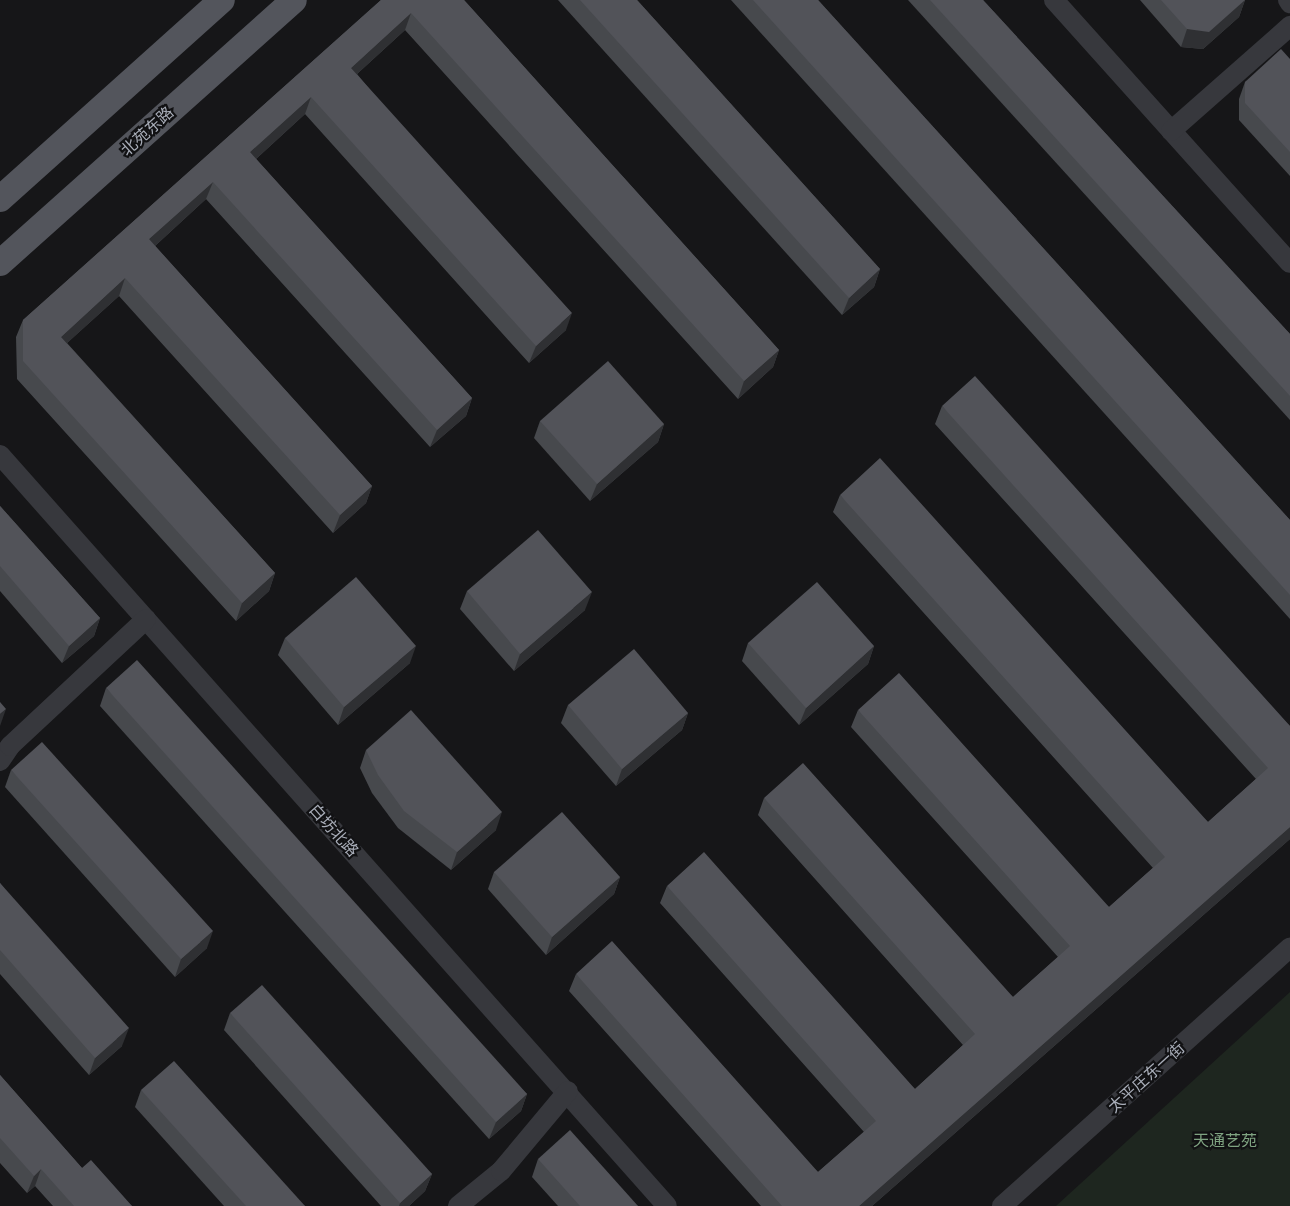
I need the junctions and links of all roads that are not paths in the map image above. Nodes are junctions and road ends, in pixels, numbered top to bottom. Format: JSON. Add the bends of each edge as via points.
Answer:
{"nodes":[{"id":1,"x":222,"y":0,"type":"edge"},
{"id":2,"x":294,"y":0,"type":"edge"},
{"id":3,"x":1054,"y":0,"type":"edge"},
{"id":4,"x":1290,"y":26,"type":"edge"},
{"id":5,"x":1171,"y":131,"type":"junction"},
{"id":6,"x":0,"y":199,"type":"edge"},
{"id":7,"x":1290,"y":262,"type":"edge"},
{"id":8,"x":0,"y":263,"type":"edge"},
{"id":9,"x":0,"y":455,"type":"edge"},
{"id":10,"x":146,"y":619,"type":"junction"},
{"id":11,"x":0,"y":761,"type":"edge"},
{"id":12,"x":1290,"y":948,"type":"edge"},
{"id":13,"x":568,"y":1091,"type":"junction"},
{"id":14,"x":458,"y":1206,"type":"edge"},
{"id":15,"x":667,"y":1206,"type":"edge"},
{"id":16,"x":1002,"y":1206,"type":"edge"}],
"edges":[{"from":1,"to":6,"type":"main road"},
{"from":2,"to":8,"type":"main road","name":"北苑东路"},
{"from":3,"to":5,"type":"street"},
{"from":4,"to":5,"type":"street"},
{"from":5,"to":7,"type":"street"},
{"from":9,"to":10,"type":"street","name":"白坊北路"},
{"from":10,"to":11,"type":"street","via":[[10,746]]},
{"from":10,"to":13,"type":"street","name":"白坊北路"},
{"from":12,"to":16,"type":"street","name":"太平庄东一街"},
{"from":13,"to":14,"type":"street","via":[[501,1171]]},
{"from":13,"to":15,"type":"street","name":"白坊北路"}]}
